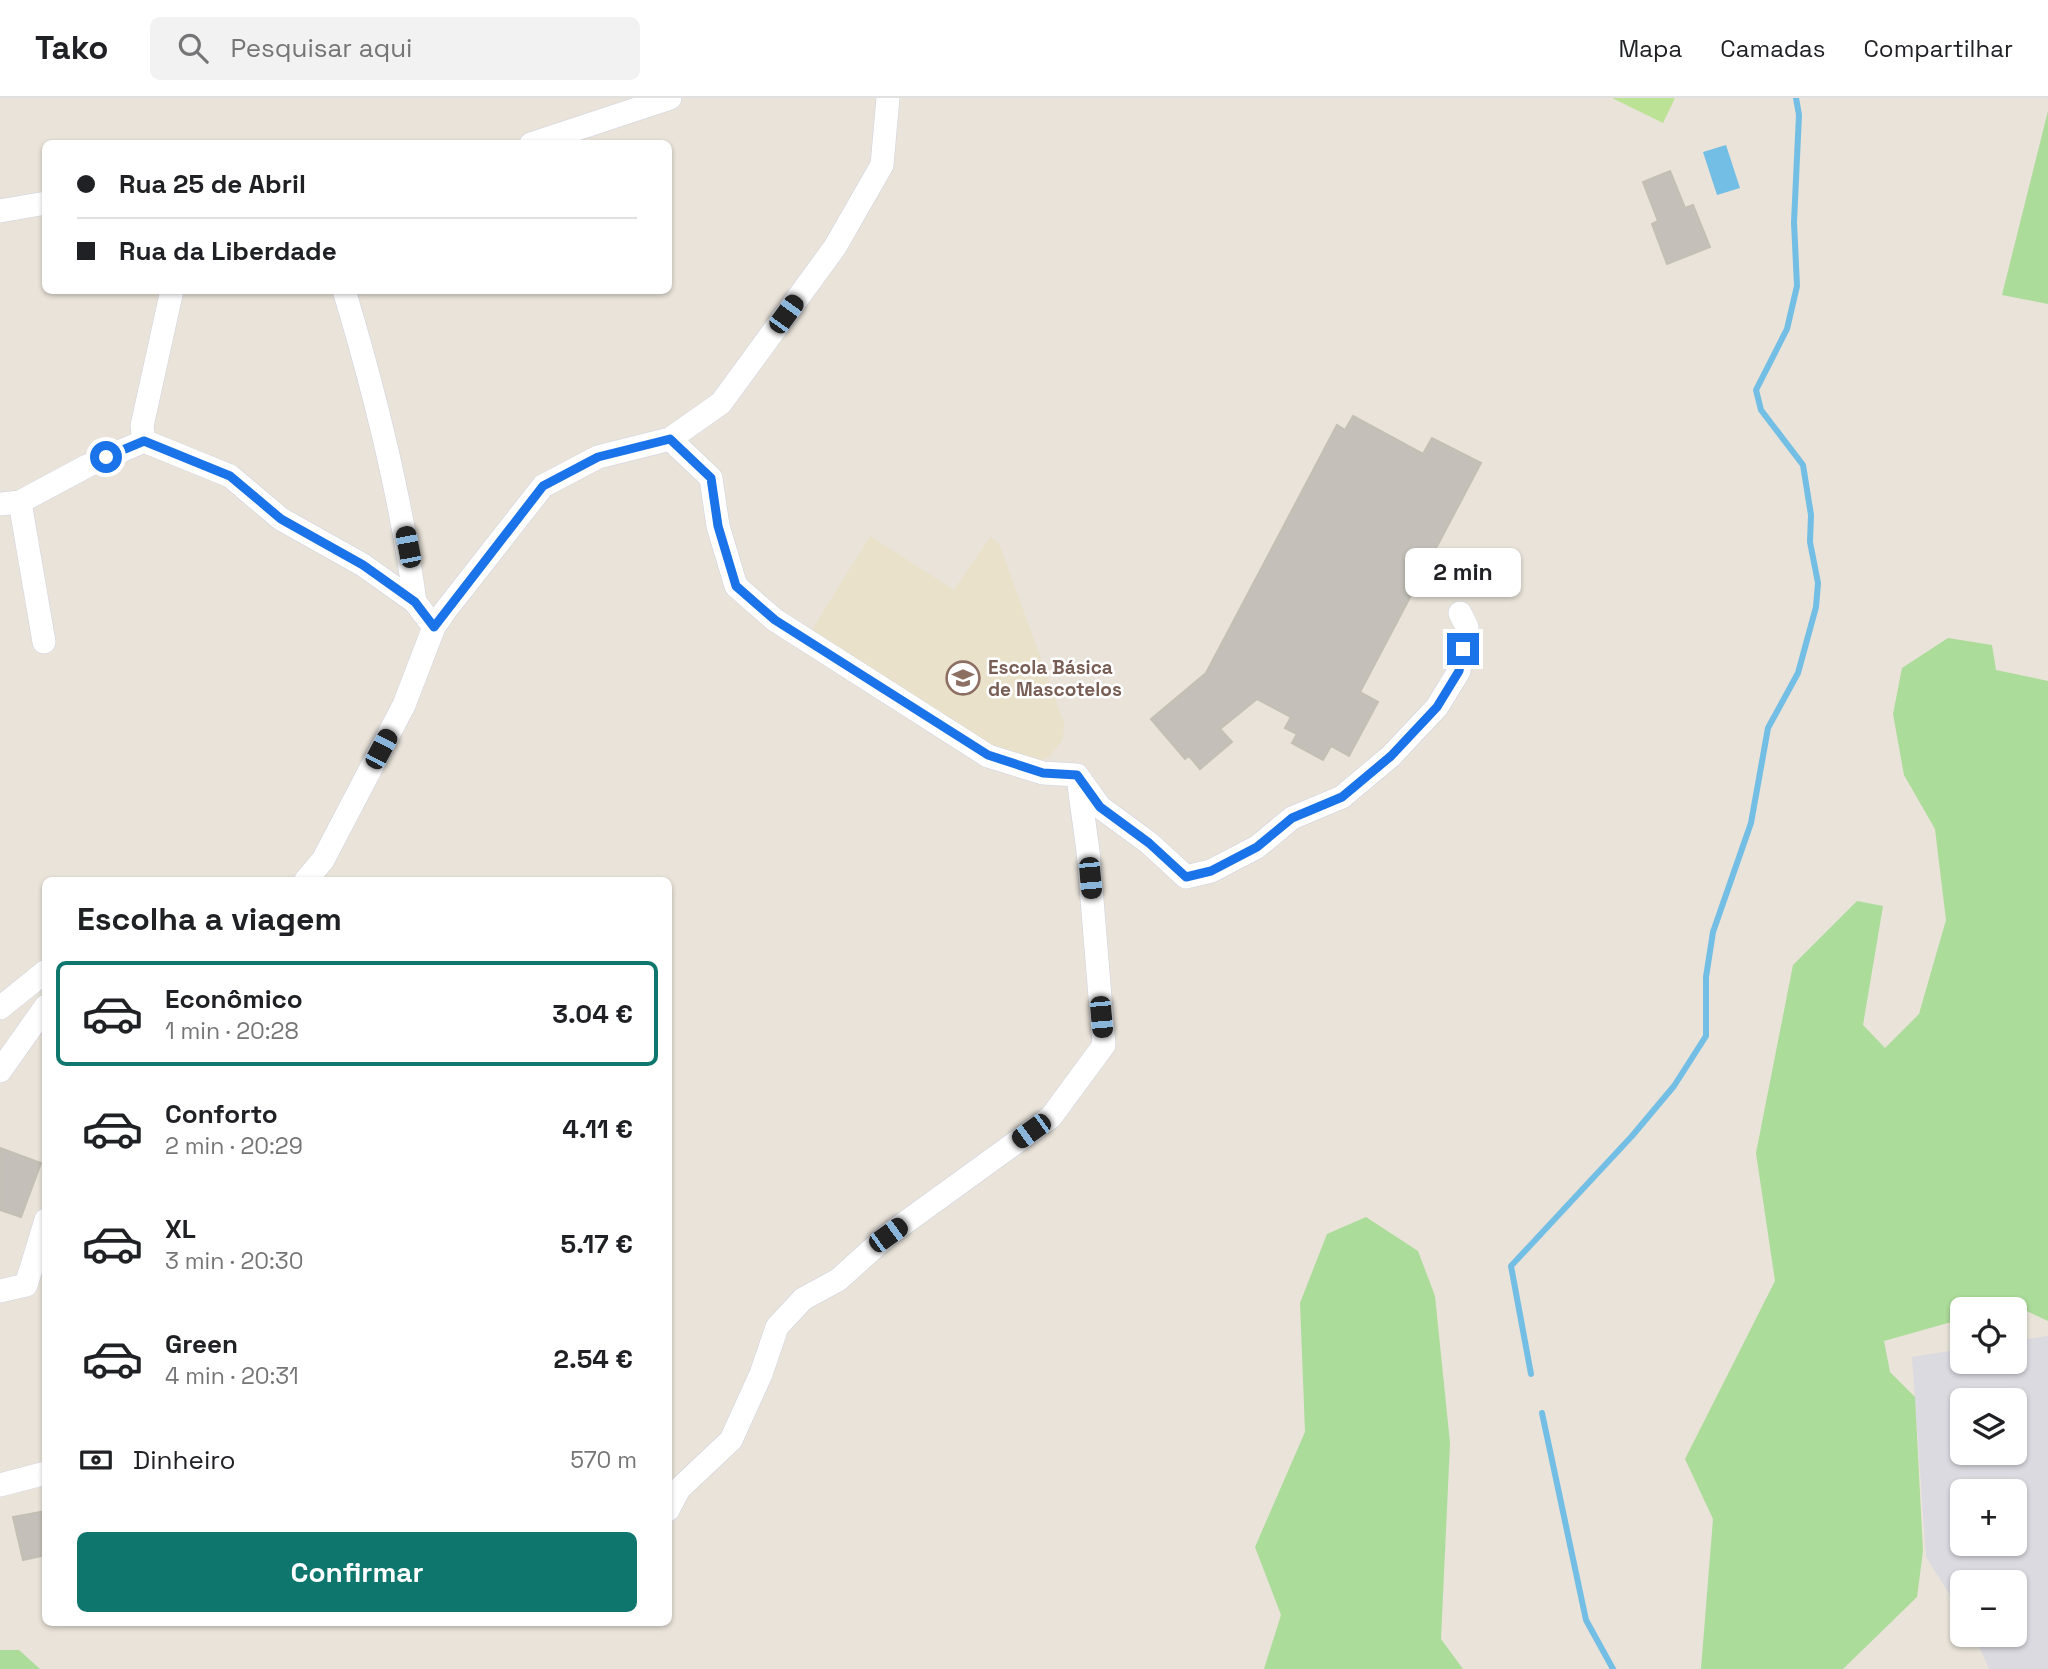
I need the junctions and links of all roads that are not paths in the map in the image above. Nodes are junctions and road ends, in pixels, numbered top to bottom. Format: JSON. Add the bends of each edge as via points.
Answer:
{"nodes":[{"id":1,"x":670,"y":98,"type":"edge"},
{"id":2,"x":888,"y":98,"type":"edge"},
{"id":3,"x":543,"y":140,"type":"edge"},
{"id":4,"x":42,"y":204,"type":"edge"},
{"id":5,"x":0,"y":211,"type":"edge"},
{"id":6,"x":171,"y":294,"type":"edge"},
{"id":7,"x":345,"y":294,"type":"edge"},
{"id":8,"x":670,"y":439,"type":"junction"},
{"id":9,"x":144,"y":441,"type":"junction"},
{"id":10,"x":10,"y":503,"type":"edge"},
{"id":11,"x":415,"y":602,"type":"junction"},
{"id":12,"x":1460,"y":613,"type":"dead end"},
{"id":13,"x":434,"y":627,"type":"junction"},
{"id":14,"x":44,"y":642,"type":"dead end"},
{"id":15,"x":1077,"y":775,"type":"junction"},
{"id":16,"x":309,"y":877,"type":"edge"},
{"id":17,"x":42,"y":974,"type":"edge"},
{"id":18,"x":0,"y":1008,"type":"edge"},
{"id":19,"x":42,"y":1012,"type":"edge"},
{"id":20,"x":0,"y":1071,"type":"edge"},
{"id":21,"x":42,"y":1233,"type":"edge"},
{"id":22,"x":0,"y":1291,"type":"edge"},
{"id":23,"x":42,"y":1475,"type":"edge"},
{"id":24,"x":0,"y":1485,"type":"edge"},
{"id":25,"x":672,"y":1502,"type":"edge"}],
"edges":[{"from":1,"to":3,"type":"street"},
{"from":2,"to":8,"type":"street","via":[[882,165],[835,247],[721,403]]},
{"from":4,"to":5,"type":"street"},
{"from":6,"to":9,"type":"street","via":[[142,426]]},
{"from":7,"to":11,"type":"street","via":[[385,435]]},
{"from":8,"to":13,"type":"street","via":[[598,457],[543,486]]},
{"from":8,"to":15,"type":"street","via":[[711,478],[718,526],[736,586],[775,620],[988,755],[1043,773]]},
{"from":9,"to":10,"type":"street"},
{"from":9,"to":11,"type":"street","via":[[230,476],[281,519],[363,565]]},
{"from":10,"to":14,"type":"street"},
{"from":11,"to":13,"type":"street"},
{"from":12,"to":15,"type":"street","via":[[1467,627],[1459,671],[1437,707],[1391,756],[1342,797],[1292,818],[1257,847],[1211,871],[1186,877],[1100,807]]},
{"from":13,"to":16,"type":"street","via":[[404,705],[323,860]]},
{"from":15,"to":25,"type":"street","via":[[1104,1045],[1051,1117],[888,1235],[838,1280],[794,1308],[777,1327],[731,1440],[679,1489]]},
{"from":17,"to":18,"type":"street"},
{"from":19,"to":20,"type":"street"},
{"from":21,"to":22,"type":"street","via":[[26,1285]]},
{"from":23,"to":24,"type":"street"}]}
